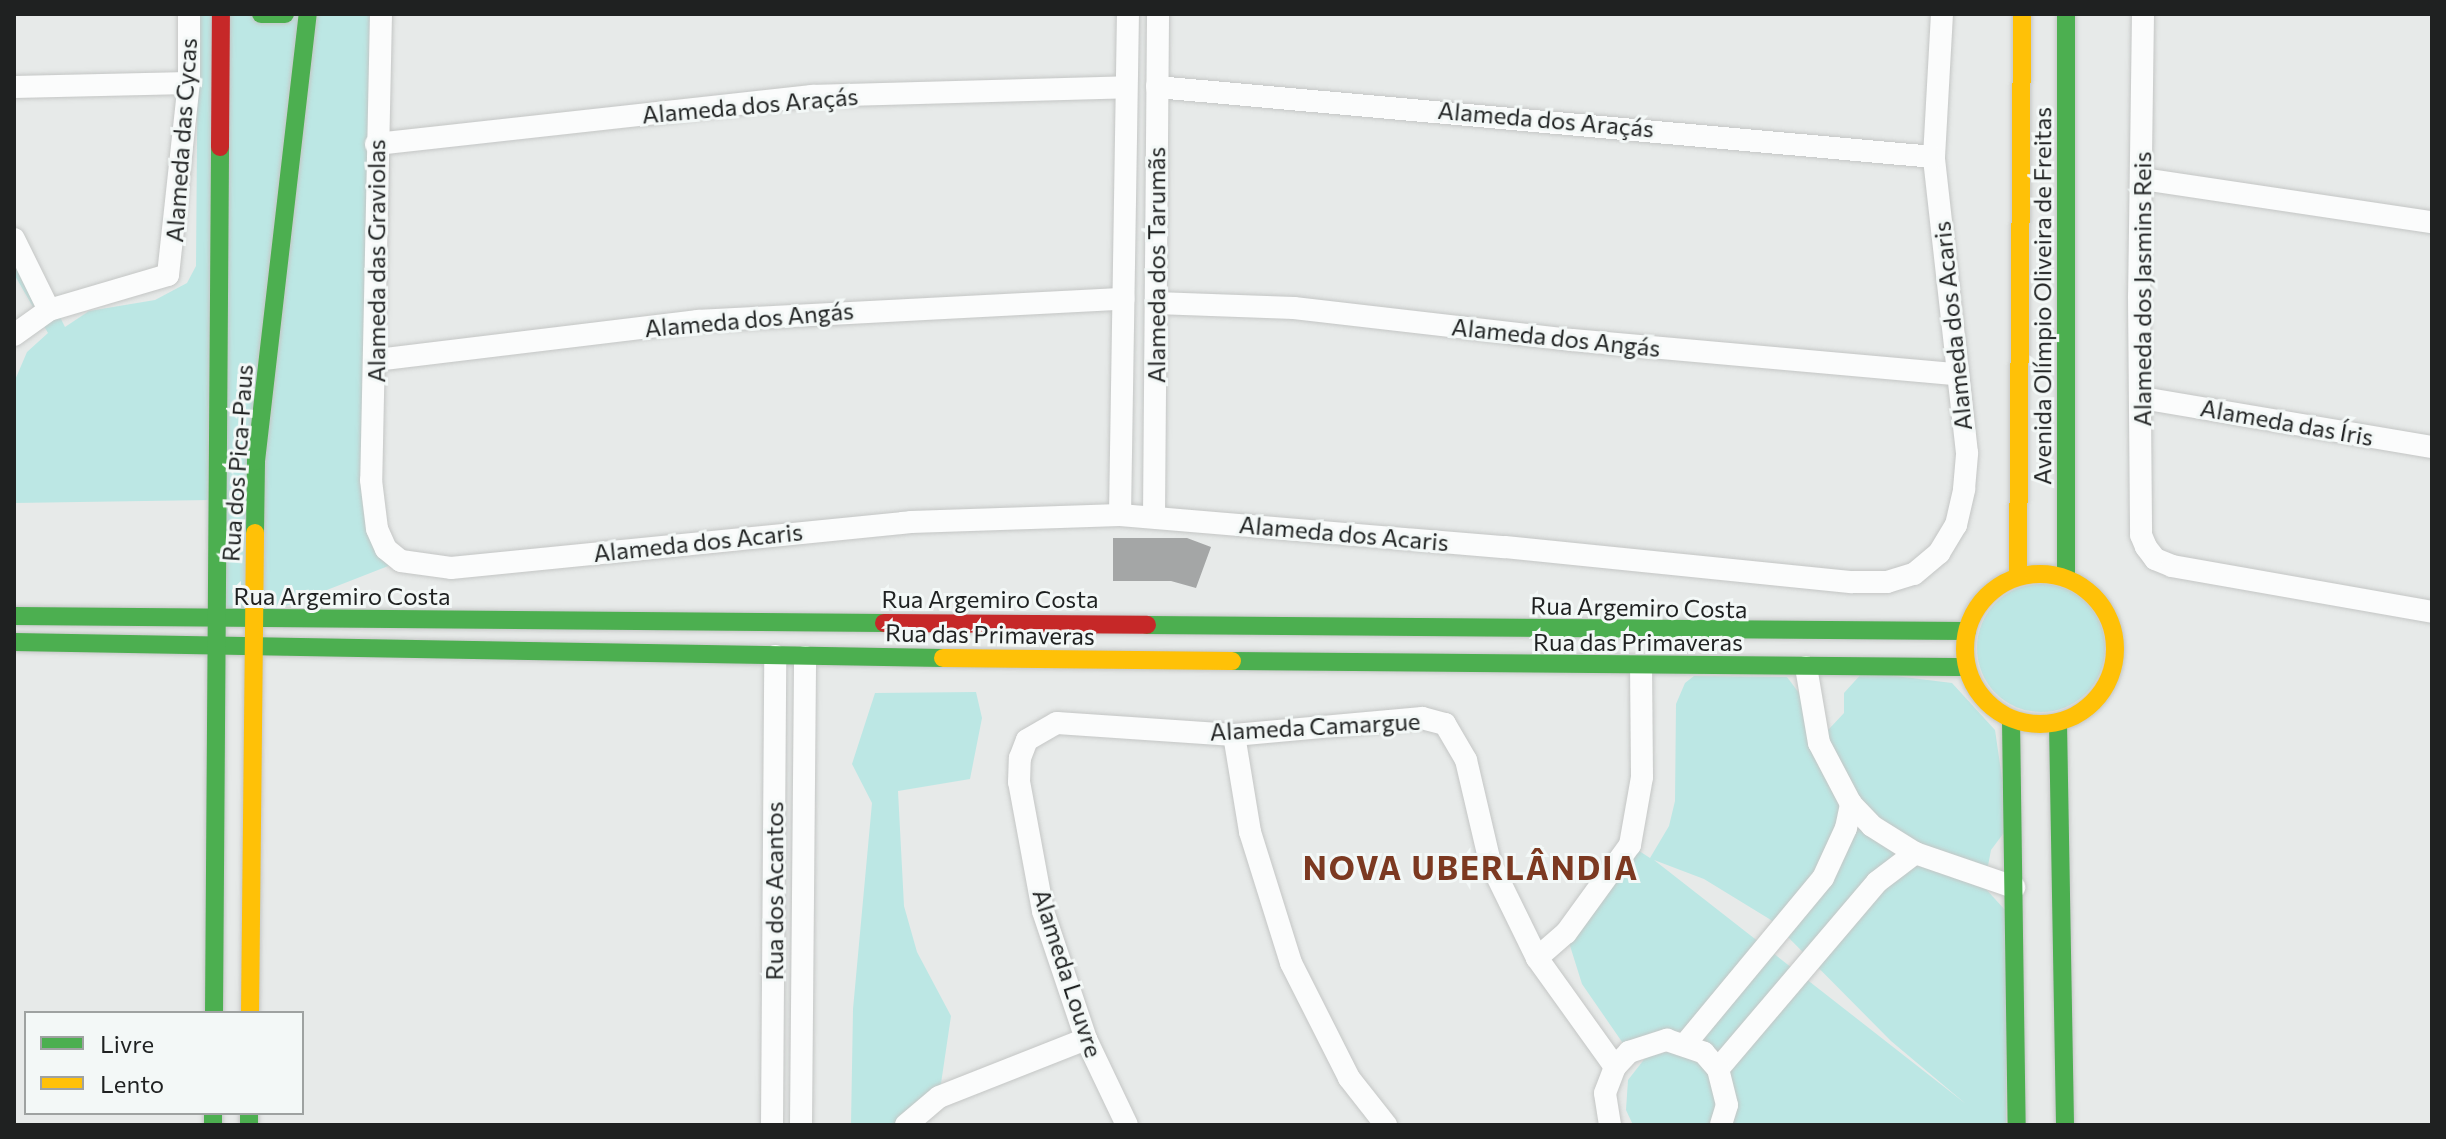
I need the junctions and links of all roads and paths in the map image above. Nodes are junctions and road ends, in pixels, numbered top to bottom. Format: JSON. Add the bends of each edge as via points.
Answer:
{"nodes":[{"id":1,"x":189,"y":14,"type":"edge"},
{"id":2,"x":221,"y":14,"type":"edge"},
{"id":3,"x":261,"y":14,"type":"edge"},
{"id":4,"x":285,"y":14,"type":"edge"},
{"id":5,"x":308,"y":14,"type":"edge"},
{"id":6,"x":381,"y":14,"type":"edge"},
{"id":7,"x":1128,"y":14,"type":"edge"},
{"id":8,"x":1158,"y":14,"type":"edge"},
{"id":9,"x":1942,"y":14,"type":"edge"},
{"id":10,"x":2022,"y":14,"type":"edge"},
{"id":11,"x":2066,"y":14,"type":"edge"},
{"id":12,"x":2143,"y":14,"type":"edge"},
{"id":13,"x":189,"y":83,"type":"junction"},
{"id":14,"x":14,"y":87,"type":"edge"},
{"id":15,"x":1126,"y":87,"type":"junction"},
{"id":16,"x":1157,"y":87,"type":"junction"},
{"id":17,"x":376,"y":144,"type":"junction"},
{"id":18,"x":1934,"y":157,"type":"junction"},
{"id":19,"x":2143,"y":179,"type":"junction"},
{"id":20,"x":1124,"y":198,"type":"junction"},
{"id":21,"x":1156,"y":198,"type":"junction"},
{"id":22,"x":2432,"y":222,"type":"edge"},
{"id":23,"x":14,"y":239,"type":"edge"},
{"id":24,"x":1123,"y":299,"type":"junction"},
{"id":25,"x":1156,"y":303,"type":"junction"},
{"id":26,"x":49,"y":310,"type":"junction"},
{"id":27,"x":15,"y":330,"type":"edge"},
{"id":28,"x":376,"y":360,"type":"junction"},
{"id":29,"x":1956,"y":374,"type":"junction"},
{"id":30,"x":2142,"y":398,"type":"junction"},
{"id":31,"x":2432,"y":447,"type":"edge"},
{"id":32,"x":373,"y":507,"type":"joint"},
{"id":33,"x":1120,"y":515,"type":"junction"},
{"id":34,"x":1154,"y":516,"type":"junction"},
{"id":35,"x":2018,"y":576,"type":"junction"},
{"id":36,"x":2066,"y":577,"type":"junction"},
{"id":37,"x":2432,"y":612,"type":"edge"},
{"id":38,"x":14,"y":616,"type":"edge"},
{"id":39,"x":216,"y":619,"type":"junction"},
{"id":40,"x":253,"y":619,"type":"junction"},
{"id":41,"x":1361,"y":627,"type":"junction"},
{"id":42,"x":1967,"y":631,"type":"junction"},
{"id":43,"x":1722,"y":633,"type":"junction"},
{"id":44,"x":14,"y":642,"type":"edge"},
{"id":45,"x":254,"y":646,"type":"junction"},
{"id":46,"x":215,"y":647,"type":"junction"},
{"id":47,"x":775,"y":656,"type":"junction"},
{"id":48,"x":805,"y":657,"type":"junction"},
{"id":49,"x":1359,"y":663,"type":"junction"},
{"id":50,"x":1641,"y":667,"type":"junction"},
{"id":51,"x":1713,"y":667,"type":"junction"},
{"id":52,"x":1806,"y":667,"type":"junction"},
{"id":53,"x":1966,"y":667,"type":"junction"},
{"id":54,"x":2011,"y":720,"type":"junction"},
{"id":55,"x":2058,"y":723,"type":"junction"},
{"id":56,"x":1041,"y":728,"type":"joint"},
{"id":57,"x":1234,"y":735,"type":"junction"},
{"id":58,"x":1851,"y":804,"type":"junction"},
{"id":59,"x":1915,"y":853,"type":"junction"},
{"id":60,"x":2014,"y":887,"type":"junction"},
{"id":61,"x":1783,"y":932,"type":"junction"},
{"id":62,"x":1812,"y":956,"type":"junction"},
{"id":63,"x":1537,"y":958,"type":"junction"},
{"id":64,"x":214,"y":1011,"type":"edge"},
{"id":65,"x":250,"y":1011,"type":"edge"},
{"id":66,"x":1086,"y":1039,"type":"junction"},
{"id":67,"x":1686,"y":1043,"type":"junction"},
{"id":68,"x":1615,"y":1067,"type":"junction"},
{"id":69,"x":1718,"y":1069,"type":"junction"},
{"id":70,"x":772,"y":1125,"type":"edge"},
{"id":71,"x":801,"y":1125,"type":"edge"},
{"id":72,"x":906,"y":1125,"type":"edge"},
{"id":73,"x":1127,"y":1125,"type":"edge"},
{"id":74,"x":1386,"y":1125,"type":"edge"},
{"id":75,"x":1610,"y":1125,"type":"edge"},
{"id":76,"x":1721,"y":1125,"type":"edge"},
{"id":77,"x":2017,"y":1125,"type":"edge"},
{"id":78,"x":2065,"y":1125,"type":"edge"}],
"edges":[{"from":1,"to":13,"type":"street","name":"Alameda das Cycas"},
{"from":2,"to":39,"type":"street","name":"Rua dos Pica-Paus"},
{"from":3,"to":4,"type":"street"},
{"from":5,"to":40,"type":"street","name":"Rua dos Pica-Paus","via":[[256,461]]},
{"from":6,"to":17,"type":"street","name":"Alameda das Graviolas"},
{"from":7,"to":15,"type":"street","name":"Alameda dos Tarumãs"},
{"from":8,"to":16,"type":"street","name":"Alameda dos Tarumãs"},
{"from":9,"to":18,"type":"street","name":"Alameda dos Acaris"},
{"from":10,"to":35,"type":"street","name":"Avenida Olímpio Oliveira de Freitas"},
{"from":11,"to":36,"type":"street","name":"Avenida Olímpio Oliveira de Freitas"},
{"from":12,"to":19,"type":"street","name":"Alameda dos Jasmins Reis"},
{"from":13,"to":14,"type":"street"},
{"from":13,"to":26,"type":"street","name":"Alameda das Cycas","via":[[172,265],[161,281]]},
{"from":15,"to":17,"type":"street","name":"Alameda dos Araçás","via":[[812,96]]},
{"from":15,"to":20,"type":"street","name":"Alameda dos Tarumãs"},
{"from":16,"to":18,"type":"street","name":"Alameda dos Araçás"},
{"from":16,"to":21,"type":"street","name":"Alameda dos Tarumãs"},
{"from":17,"to":28,"type":"street","name":"Alameda das Graviolas"},
{"from":18,"to":29,"type":"street","name":"Alameda dos Acaris"},
{"from":19,"to":22,"type":"street"},
{"from":19,"to":30,"type":"street","name":"Alameda dos Jasmins Reis"},
{"from":20,"to":21,"type":"street"},
{"from":20,"to":24,"type":"street","name":"Alameda dos Tarumãs"},
{"from":21,"to":25,"type":"street","name":"Alameda dos Tarumãs"},
{"from":23,"to":26,"type":"street"},
{"from":24,"to":28,"type":"street","name":"Alameda dos Angás","via":[[698,321]]},
{"from":24,"to":33,"type":"street","name":"Alameda dos Tarumãs"},
{"from":25,"to":29,"type":"street","name":"Alameda dos Angás","via":[[1294,308],[1572,340]]},
{"from":25,"to":34,"type":"street","name":"Alameda dos Tarumãs"},
{"from":26,"to":27,"type":"street"},
{"from":28,"to":32,"type":"street","name":"Alameda das Graviolas"},
{"from":29,"to":34,"type":"street","name":"Alameda dos Acaris","via":[[1967,453],[1956,525],[1939,553],[1914,574],[1887,582]]},
{"from":30,"to":31,"type":"street","name":"Alameda das Íris"},
{"from":30,"to":37,"type":"street","name":"Alameda dos Jasmins Reis","via":[[2141,535],[2155,559]]},
{"from":32,"to":33,"type":"street","name":"Alameda dos Acaris","via":[[386,549],[401,561],[451,568],[911,522]]},
{"from":33,"to":34,"type":"street","name":"Alameda dos Acaris"},
{"from":35,"to":36,"type":"street"},
{"from":35,"to":42,"type":"street","via":[[1995,588],[1977,607]]},
{"from":36,"to":55,"type":"street","via":[[2097,598],[2114,632],[2116,650],[2103,692],[2083,712]]},
{"from":38,"to":39,"type":"street","name":"Rua Argemiro Costa"},
{"from":39,"to":40,"type":"street","name":"Rua Argemiro Costa"},
{"from":39,"to":46,"type":"street","name":"Rua dos Pica-Paus"},
{"from":40,"to":41,"type":"street","name":"Rua Argemiro Costa"},
{"from":40,"to":45,"type":"street","name":"Rua dos Pica-Paus"},
{"from":41,"to":43,"type":"street","name":"Rua Argemiro Costa"},
{"from":41,"to":49,"type":"street"},
{"from":42,"to":43,"type":"street","name":"Rua Argemiro Costa"},
{"from":42,"to":53,"type":"street"},
{"from":43,"to":51,"type":"street"},
{"from":44,"to":46,"type":"street","name":"Rua das Primaveras"},
{"from":45,"to":46,"type":"street","name":"Rua das Primaveras"},
{"from":45,"to":47,"type":"street","name":"Rua das Primaveras"},
{"from":45,"to":65,"type":"street","name":"Rua dos Pica-Paus"},
{"from":46,"to":64,"type":"street","name":"Rua dos Pica-Paus"},
{"from":47,"to":48,"type":"street","name":"Rua das Primaveras"},
{"from":47,"to":70,"type":"street","name":"Rua dos Acantos"},
{"from":48,"to":49,"type":"street","name":"Rua das Primaveras"},
{"from":48,"to":71,"type":"street","name":"Rua dos Acantos"},
{"from":49,"to":50,"type":"street","name":"Rua das Primaveras"},
{"from":50,"to":51,"type":"street","name":"Rua das Primaveras"},
{"from":50,"to":63,"type":"street","via":[[1642,777],[1630,845],[1566,933]]},
{"from":51,"to":52,"type":"street","name":"Rua das Primaveras"},
{"from":52,"to":53,"type":"street","name":"Rua das Primaveras"},
{"from":52,"to":58,"type":"street","via":[[1819,743]]},
{"from":53,"to":54,"type":"street","via":[[1991,707]]},
{"from":54,"to":55,"type":"street"},
{"from":54,"to":60,"type":"street"},
{"from":55,"to":78,"type":"street"},
{"from":56,"to":57,"type":"street","name":"Alameda Camargue","via":[[1075,722]]},
{"from":56,"to":66,"type":"street","name":"Alameda Louvre","via":[[1027,740],[1019,782],[1043,911]]},
{"from":57,"to":63,"type":"street","name":"Alameda Camargue","via":[[1422,718],[1445,724],[1466,760],[1490,862]]},
{"from":57,"to":74,"type":"street","via":[[1250,832],[1291,963],[1349,1078]]},
{"from":58,"to":59,"type":"street","via":[[1872,826]]},
{"from":58,"to":61,"type":"street","via":[[1823,878]]},
{"from":59,"to":60,"type":"street"},
{"from":59,"to":62,"type":"street","via":[[1877,882]]},
{"from":60,"to":77,"type":"street"},
{"from":61,"to":62,"type":"street"},
{"from":61,"to":67,"type":"street"},
{"from":62,"to":69,"type":"street"},
{"from":63,"to":68,"type":"street"},
{"from":66,"to":72,"type":"street","via":[[939,1097]]},
{"from":66,"to":73,"type":"street","name":"Alameda Louvre"},
{"from":67,"to":68,"type":"street","via":[[1647,1043]]},
{"from":67,"to":69,"type":"street"},
{"from":68,"to":75,"type":"street","via":[[1605,1093]]},
{"from":69,"to":76,"type":"street","via":[[1727,1105]]}]}
